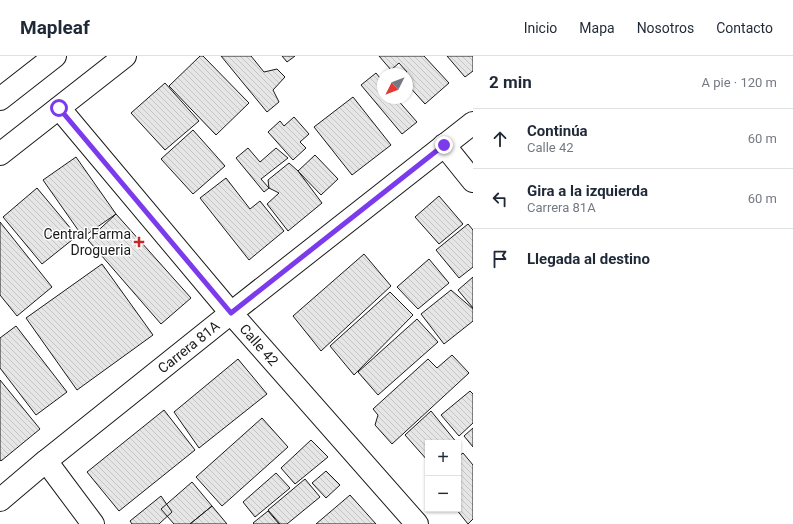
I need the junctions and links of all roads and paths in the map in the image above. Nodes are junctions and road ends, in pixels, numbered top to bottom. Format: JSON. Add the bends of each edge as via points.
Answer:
{"nodes":[{"id":1,"x":55,"y":56,"type":"edge"},
{"id":2,"x":125,"y":56,"type":"edge"},
{"id":3,"x":0,"y":99,"type":"edge"},
{"id":4,"x":59,"y":108,"type":"junction"},
{"id":5,"x":473,"y":123,"type":"edge"},
{"id":6,"x":444,"y":145,"type":"junction"},
{"id":7,"x":0,"y":154,"type":"edge"},
{"id":8,"x":473,"y":181,"type":"edge"},
{"id":9,"x":231,"y":313,"type":"junction"},
{"id":10,"x":46,"y":461,"type":"junction"},
{"id":11,"x":0,"y":500,"type":"edge"},
{"id":12,"x":93,"y":524,"type":"edge"},
{"id":13,"x":417,"y":524,"type":"edge"}],
"edges":[{"from":1,"to":3,"type":"street"},
{"from":2,"to":4,"type":"street"},
{"from":4,"to":7,"type":"street"},
{"from":4,"to":9,"type":"street","name":"Calle 42"},
{"from":5,"to":6,"type":"street","name":"Carrera 81A"},
{"from":6,"to":8,"type":"street"},
{"from":6,"to":9,"type":"street","name":"Carrera 81A"},
{"from":9,"to":10,"type":"street","name":"Carrera 81A"},
{"from":9,"to":13,"type":"street","name":"Calle 42"},
{"from":10,"to":11,"type":"street","name":"Carrera 81A"},
{"from":10,"to":12,"type":"street"}]}
